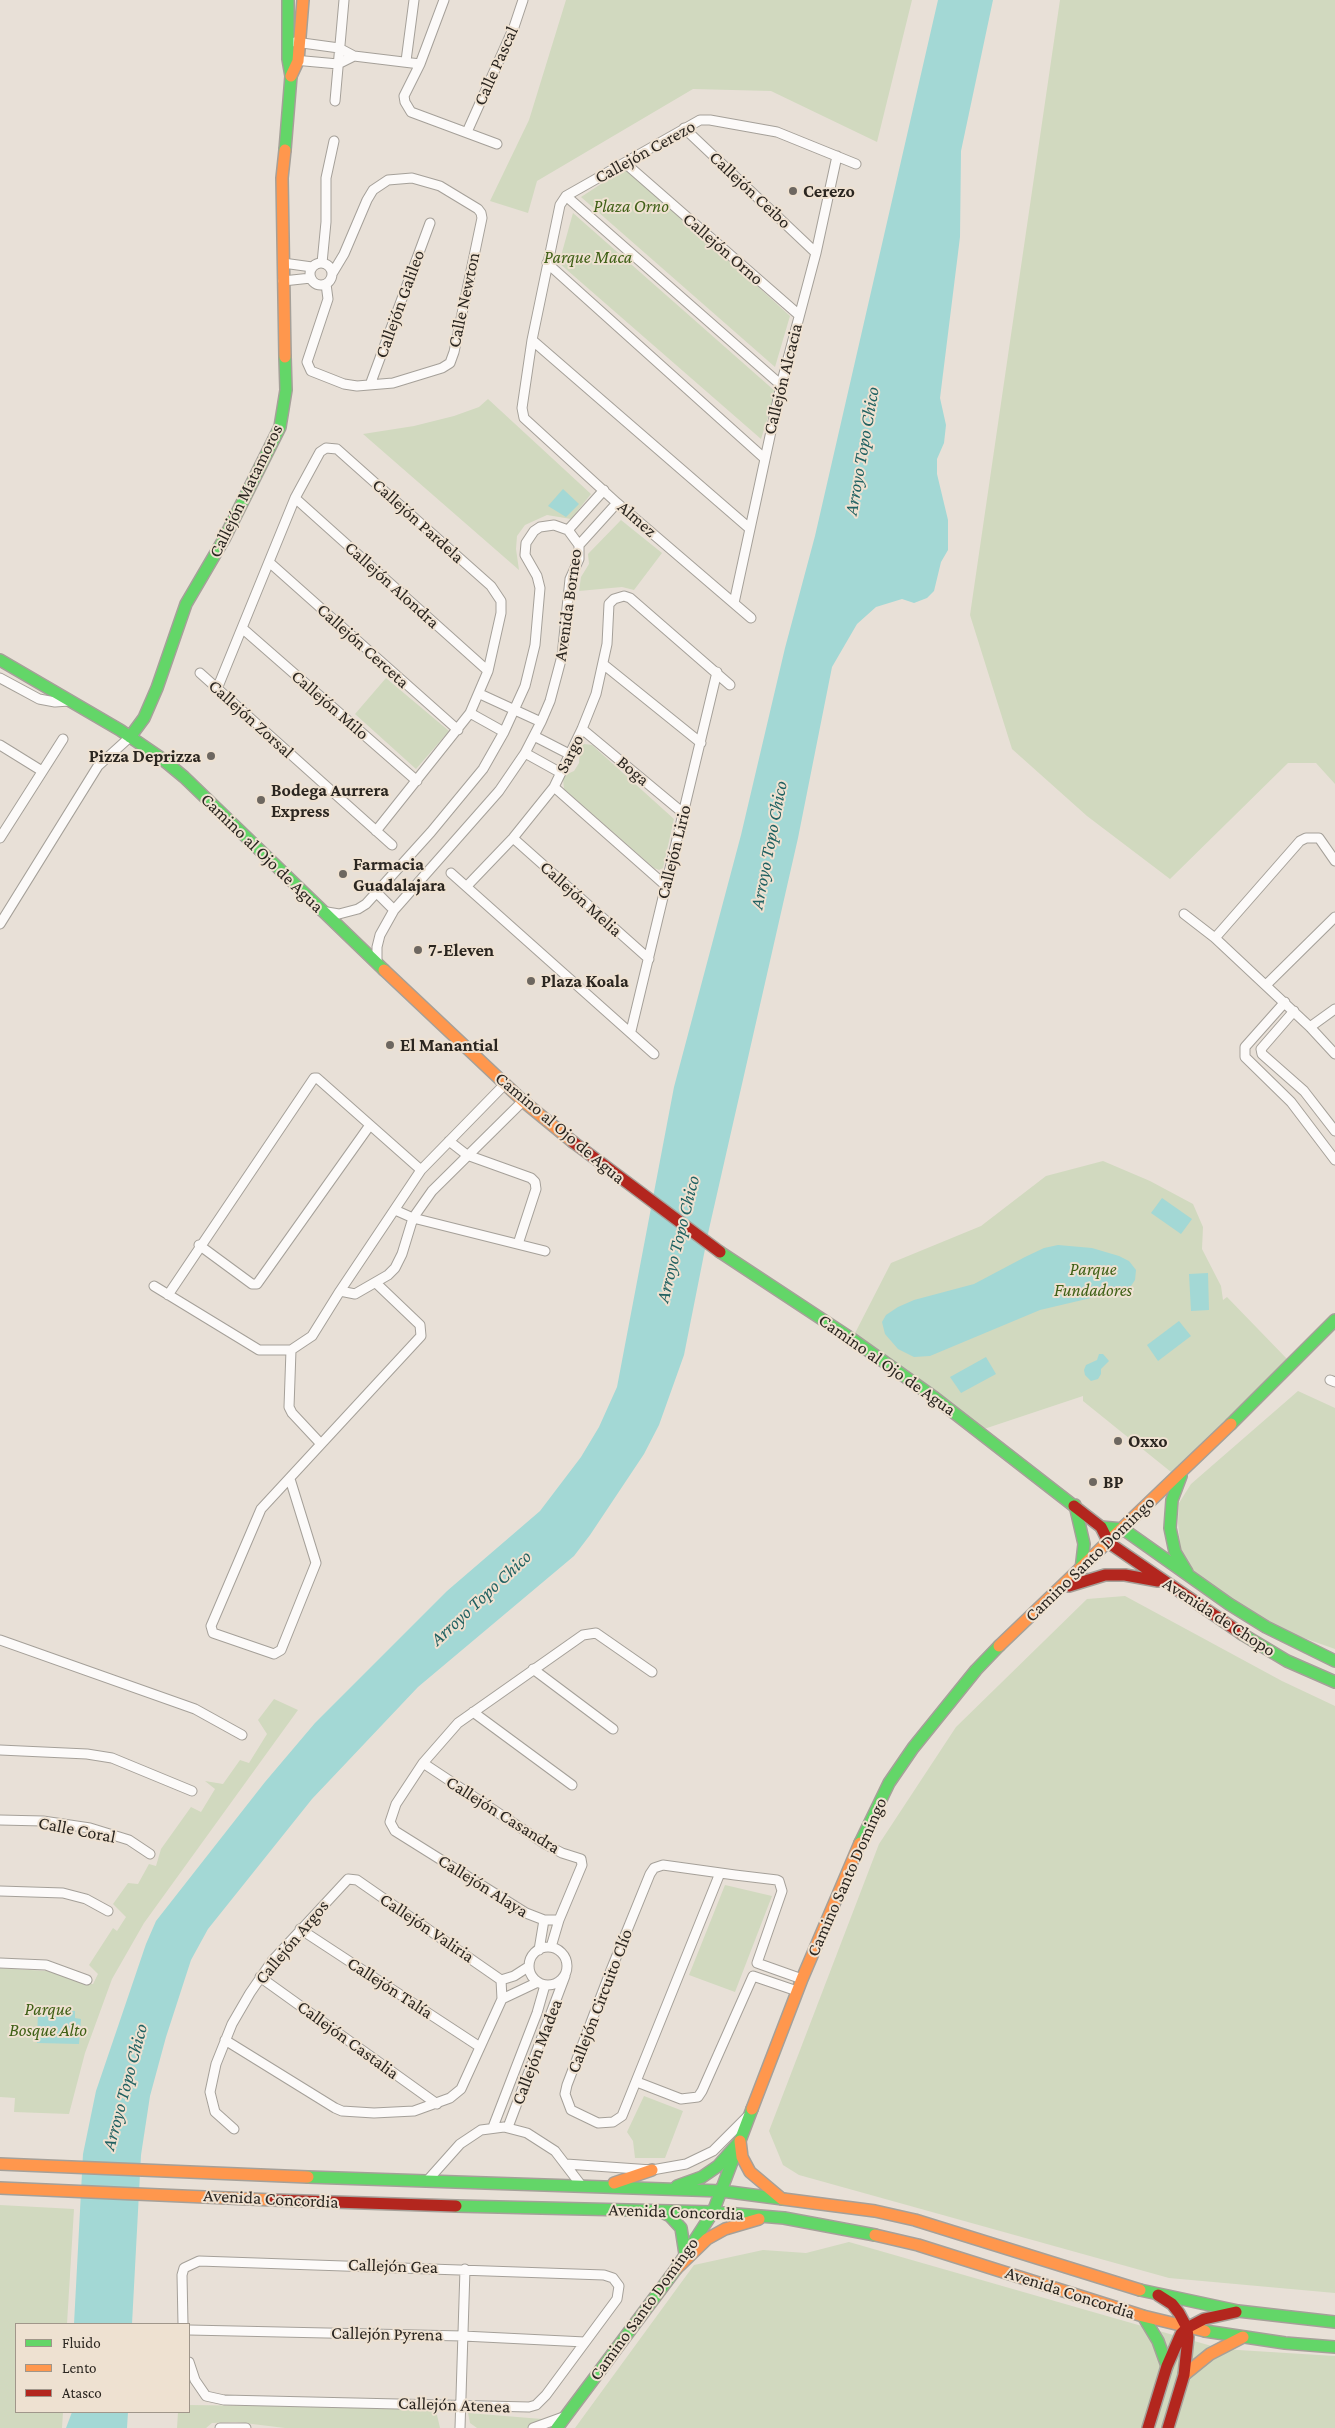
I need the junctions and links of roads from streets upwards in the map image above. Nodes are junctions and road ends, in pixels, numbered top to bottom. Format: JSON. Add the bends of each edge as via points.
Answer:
{"nodes":[{"id":1,"x":288,"y":0,"type":"edge"},
{"id":2,"x":303,"y":0,"type":"edge"},
{"id":3,"x":344,"y":0,"type":"edge"},
{"id":4,"x":414,"y":0,"type":"edge"},
{"id":5,"x":444,"y":0,"type":"edge"},
{"id":6,"x":523,"y":0,"type":"edge"},
{"id":7,"x":288,"y":42,"type":"junction"},
{"id":8,"x":300,"y":43,"type":"junction"},
{"id":9,"x":339,"y":48,"type":"junction"},
{"id":10,"x":354,"y":56,"type":"junction"},
{"id":11,"x":293,"y":60,"type":"junction"},
{"id":12,"x":406,"y":61,"type":"junction"},
{"id":13,"x":338,"y":64,"type":"junction"},
{"id":14,"x":420,"y":64,"type":"junction"},
{"id":15,"x":336,"y":101,"type":"dead end"},
{"id":16,"x":684,"y":128,"type":"junction"},
{"id":17,"x":467,"y":132,"type":"junction"},
{"id":18,"x":334,"y":141,"type":"dead end"},
{"id":19,"x":497,"y":144,"type":"dead end"},
{"id":20,"x":837,"y":156,"type":"junction"},
{"id":21,"x":625,"y":163,"type":"junction"},
{"id":22,"x":856,"y":164,"type":"dead end"},
{"id":23,"x":566,"y":196,"type":"junction"},
{"id":24,"x":430,"y":223,"type":"dead end"},
{"id":25,"x":816,"y":252,"type":"junction"},
{"id":26,"x":283,"y":263,"type":"junction"},
{"id":27,"x":322,"y":263,"type":"junction"},
{"id":28,"x":547,"y":263,"type":"junction"},
{"id":29,"x":312,"y":268,"type":"junction"},
{"id":30,"x":332,"y":274,"type":"junction"},
{"id":31,"x":311,"y":278,"type":"junction"},
{"id":32,"x":284,"y":281,"type":"junction"},
{"id":33,"x":326,"y":284,"type":"junction"},
{"id":34,"x":799,"y":315,"type":"junction"},
{"id":35,"x":532,"y":340,"type":"junction"},
{"id":36,"x":781,"y":385,"type":"junction"},
{"id":37,"x":370,"y":386,"type":"junction"},
{"id":38,"x":764,"y":458,"type":"junction"},
{"id":39,"x":604,"y":490,"type":"junction"},
{"id":40,"x":296,"y":498,"type":"junction"},
{"id":41,"x":617,"y":503,"type":"junction"},
{"id":42,"x":749,"y":528,"type":"junction"},
{"id":43,"x":568,"y":530,"type":"junction"},
{"id":44,"x":579,"y":545,"type":"junction"},
{"id":45,"x":269,"y":562,"type":"junction"},
{"id":46,"x":734,"y":603,"type":"junction"},
{"id":47,"x":751,"y":618,"type":"dead end"},
{"id":48,"x":242,"y":628,"type":"junction"},
{"id":49,"x":0,"y":660,"type":"edge"},
{"id":50,"x":603,"y":664,"type":"junction"},
{"id":51,"x":488,"y":671,"type":"junction"},
{"id":52,"x":718,"y":672,"type":"junction"},
{"id":53,"x":200,"y":673,"type":"dead end"},
{"id":54,"x":0,"y":678,"type":"edge"},
{"id":55,"x":730,"y":685,"type":"dead end"},
{"id":56,"x":217,"y":689,"type":"junction"},
{"id":57,"x":480,"y":694,"type":"junction"},
{"id":58,"x":70,"y":700,"type":"junction"},
{"id":59,"x":515,"y":708,"type":"junction"},
{"id":60,"x":470,"y":713,"type":"junction"},
{"id":61,"x":541,"y":722,"type":"junction"},
{"id":62,"x":582,"y":729,"type":"junction"},
{"id":63,"x":458,"y":730,"type":"junction"},
{"id":64,"x":504,"y":732,"type":"junction"},
{"id":65,"x":534,"y":736,"type":"junction"},
{"id":66,"x":130,"y":738,"type":"junction"},
{"id":67,"x":63,"y":739,"type":"dead end"},
{"id":68,"x":701,"y":743,"type":"junction"},
{"id":69,"x":0,"y":745,"type":"edge"},
{"id":70,"x":525,"y":753,"type":"junction"},
{"id":71,"x":571,"y":755,"type":"junction"},
{"id":72,"x":42,"y":771,"type":"junction"},
{"id":73,"x":561,"y":773,"type":"junction"},
{"id":74,"x":417,"y":782,"type":"junction"},
{"id":75,"x":554,"y":788,"type":"junction"},
{"id":76,"x":683,"y":813,"type":"junction"},
{"id":77,"x":3,"y":826,"type":"edge"},
{"id":78,"x":376,"y":831,"type":"junction"},
{"id":79,"x":0,"y":838,"type":"edge"},
{"id":80,"x":513,"y":838,"type":"junction"},
{"id":81,"x":392,"y":845,"type":"dead end"},
{"id":82,"x":1335,"y":861,"type":"edge"},
{"id":83,"x":451,"y":873,"type":"dead end"},
{"id":84,"x":666,"y":885,"type":"junction"},
{"id":85,"x":467,"y":886,"type":"junction"},
{"id":86,"x":377,"y":894,"type":"junction"},
{"id":87,"x":394,"y":910,"type":"junction"},
{"id":88,"x":321,"y":911,"type":"junction"},
{"id":89,"x":1184,"y":914,"type":"dead end"},
{"id":90,"x":1335,"y":916,"type":"edge"},
{"id":91,"x":0,"y":924,"type":"edge"},
{"id":92,"x":1214,"y":938,"type":"junction"},
{"id":93,"x":649,"y":959,"type":"junction"},
{"id":94,"x":377,"y":963,"type":"junction"},
{"id":95,"x":1266,"y":985,"type":"junction"},
{"id":96,"x":1284,"y":1002,"type":"junction"},
{"id":97,"x":1335,"y":1009,"type":"edge"},
{"id":98,"x":1294,"y":1012,"type":"junction"},
{"id":99,"x":1310,"y":1027,"type":"junction"},
{"id":100,"x":631,"y":1031,"type":"junction"},
{"id":101,"x":654,"y":1054,"type":"dead end"},
{"id":102,"x":1335,"y":1054,"type":"edge"},
{"id":103,"x":504,"y":1084,"type":"junction"},
{"id":104,"x":522,"y":1101,"type":"junction"},
{"id":105,"x":370,"y":1125,"type":"junction"},
{"id":106,"x":1335,"y":1131,"type":"edge"},
{"id":107,"x":449,"y":1141,"type":"junction"},
{"id":108,"x":466,"y":1155,"type":"junction"},
{"id":109,"x":1335,"y":1160,"type":"edge"},
{"id":110,"x":422,"y":1170,"type":"junction"},
{"id":111,"x":395,"y":1210,"type":"junction"},
{"id":112,"x":414,"y":1218,"type":"junction"},
{"id":113,"x":518,"y":1244,"type":"junction"},
{"id":114,"x":199,"y":1245,"type":"junction"},
{"id":115,"x":545,"y":1251,"type":"dead end"},
{"id":116,"x":376,"y":1284,"type":"junction"},
{"id":117,"x":154,"y":1286,"type":"dead end"},
{"id":118,"x":340,"y":1291,"type":"junction"},
{"id":119,"x":168,"y":1294,"type":"junction"},
{"id":120,"x":1335,"y":1320,"type":"edge"},
{"id":121,"x":291,"y":1350,"type":"junction"},
{"id":122,"x":321,"y":1444,"type":"junction"},
{"id":123,"x":1187,"y":1466,"type":"junction"},
{"id":124,"x":290,"y":1479,"type":"junction"},
{"id":125,"x":1075,"y":1505,"type":"junction"},
{"id":126,"x":1101,"y":1527,"type":"junction"},
{"id":127,"x":1123,"y":1529,"type":"junction"},
{"id":128,"x":1109,"y":1543,"type":"junction"},
{"id":129,"x":1081,"y":1570,"type":"junction"},
{"id":130,"x":1190,"y":1576,"type":"junction"},
{"id":131,"x":1168,"y":1584,"type":"junction"},
{"id":132,"x":1057,"y":1591,"type":"junction"},
{"id":133,"x":0,"y":1640,"type":"edge"},
{"id":134,"x":1335,"y":1661,"type":"edge"},
{"id":135,"x":533,"y":1669,"type":"junction"},
{"id":136,"x":652,"y":1672,"type":"dead end"},
{"id":137,"x":1335,"y":1682,"type":"edge"},
{"id":138,"x":473,"y":1712,"type":"junction"},
{"id":139,"x":613,"y":1729,"type":"dead end"},
{"id":140,"x":242,"y":1735,"type":"dead end"},
{"id":141,"x":0,"y":1750,"type":"edge"},
{"id":142,"x":423,"y":1763,"type":"junction"},
{"id":143,"x":572,"y":1785,"type":"dead end"},
{"id":144,"x":192,"y":1791,"type":"dead end"},
{"id":145,"x":0,"y":1820,"type":"edge"},
{"id":146,"x":150,"y":1854,"type":"dead end"},
{"id":147,"x":720,"y":1873,"type":"junction"},
{"id":148,"x":352,"y":1878,"type":"joint"},
{"id":149,"x":0,"y":1891,"type":"edge"},
{"id":150,"x":108,"y":1911,"type":"dead end"},
{"id":151,"x":544,"y":1920,"type":"junction"},
{"id":152,"x":560,"y":1920,"type":"junction"},
{"id":153,"x":300,"y":1929,"type":"junction"},
{"id":154,"x":551,"y":1948,"type":"junction"},
{"id":155,"x":539,"y":1950,"type":"junction"},
{"id":156,"x":0,"y":1963,"type":"edge"},
{"id":157,"x":528,"y":1967,"type":"junction"},
{"id":158,"x":565,"y":1976,"type":"junction"},
{"id":159,"x":260,"y":1977,"type":"junction"},
{"id":160,"x":802,"y":1979,"type":"junction"},
{"id":161,"x":87,"y":1980,"type":"dead end"},
{"id":162,"x":501,"y":1980,"type":"junction"},
{"id":163,"x":541,"y":1984,"type":"junction"},
{"id":164,"x":797,"y":1991,"type":"junction"},
{"id":165,"x":502,"y":1999,"type":"junction"},
{"id":166,"x":225,"y":2040,"type":"junction"},
{"id":167,"x":480,"y":2047,"type":"junction"},
{"id":168,"x":521,"y":2054,"type":"junction"},
{"id":169,"x":533,"y":2059,"type":"junction"},
{"id":170,"x":636,"y":2082,"type":"junction"},
{"id":171,"x":437,"y":2104,"type":"junction"},
{"id":172,"x":752,"y":2112,"type":"junction"},
{"id":173,"x":493,"y":2126,"type":"junction"},
{"id":174,"x":508,"y":2127,"type":"junction"},
{"id":175,"x":234,"y":2129,"type":"dead end"},
{"id":176,"x":740,"y":2141,"type":"junction"},
{"id":177,"x":0,"y":2164,"type":"edge"},
{"id":178,"x":566,"y":2164,"type":"junction"},
{"id":179,"x":652,"y":2170,"type":"junction"},
{"id":180,"x":428,"y":2181,"type":"junction"},
{"id":181,"x":581,"y":2185,"type":"junction"},
{"id":182,"x":605,"y":2186,"type":"junction"},
{"id":183,"x":0,"y":2188,"type":"edge"},
{"id":184,"x":665,"y":2189,"type":"junction"},
{"id":185,"x":782,"y":2199,"type":"junction"},
{"id":186,"x":718,"y":2202,"type":"junction"},
{"id":187,"x":806,"y":2202,"type":"junction"},
{"id":188,"x":625,"y":2210,"type":"junction"},
{"id":189,"x":660,"y":2210,"type":"junction"},
{"id":190,"x":778,"y":2217,"type":"junction"},
{"id":191,"x":685,"y":2254,"type":"junction"},
{"id":192,"x":465,"y":2269,"type":"junction"},
{"id":193,"x":676,"y":2269,"type":"junction"},
{"id":194,"x":604,"y":2275,"type":"joint"},
{"id":195,"x":1157,"y":2294,"type":"junction"},
{"id":196,"x":1238,"y":2312,"type":"junction"},
{"id":197,"x":1142,"y":2316,"type":"junction"},
{"id":198,"x":1335,"y":2322,"type":"edge"},
{"id":199,"x":183,"y":2323,"type":"edge"},
{"id":200,"x":1187,"y":2328,"type":"junction"},
{"id":201,"x":190,"y":2330,"type":"edge"},
{"id":202,"x":463,"y":2336,"type":"junction"},
{"id":203,"x":1244,"y":2337,"type":"junction"},
{"id":204,"x":585,"y":2342,"type":"junction"},
{"id":205,"x":1335,"y":2347,"type":"edge"},
{"id":206,"x":190,"y":2366,"type":"edge"},
{"id":207,"x":1167,"y":2366,"type":"junction"},
{"id":208,"x":1184,"y":2375,"type":"junction"},
{"id":209,"x":461,"y":2405,"type":"junction"},
{"id":210,"x":566,"y":2416,"type":"junction"},
{"id":211,"x":220,"y":2428,"type":"edge"},
{"id":212,"x":246,"y":2428,"type":"edge"},
{"id":213,"x":460,"y":2428,"type":"edge"},
{"id":214,"x":533,"y":2428,"type":"edge"},
{"id":215,"x":557,"y":2428,"type":"edge"},
{"id":216,"x":1148,"y":2428,"type":"edge"},
{"id":217,"x":1168,"y":2428,"type":"edge"}],
"edges":[{"from":1,"to":7,"type":"street","name":"Callejón Matamoros"},
{"from":2,"to":8,"type":"street","name":"Callejón Matamoros"},
{"from":3,"to":9,"type":"street"},
{"from":4,"to":12,"type":"street"},
{"from":5,"to":14,"type":"street"},
{"from":6,"to":17,"type":"street","name":"Calle Pascal"},
{"from":7,"to":8,"type":"street"},
{"from":7,"to":11,"type":"street","name":"Callejón Matamoros"},
{"from":8,"to":9,"type":"street"},
{"from":8,"to":11,"type":"street","name":"Callejón Matamoros"},
{"from":9,"to":10,"type":"street"},
{"from":9,"to":13,"type":"street"},
{"from":10,"to":12,"type":"street"},
{"from":10,"to":13,"type":"street"},
{"from":11,"to":13,"type":"street"},
{"from":11,"to":26,"type":"street","name":"Callejón Matamoros","via":[[282,162]]},
{"from":12,"to":14,"type":"street"},
{"from":13,"to":15,"type":"street"},
{"from":14,"to":17,"type":"street","via":[[404,96],[407,108]]},
{"from":16,"to":20,"type":"street","name":"Callejón Cerezo","via":[[700,120],[710,120],[777,132]]},
{"from":16,"to":21,"type":"street","name":"Callejón Cerezo"},
{"from":16,"to":25,"type":"street","name":"Callejón Ceibo"},
{"from":17,"to":19,"type":"street"},
{"from":18,"to":27,"type":"street","via":[[326,178]]},
{"from":20,"to":22,"type":"street","name":"Callejón Cerezo"},
{"from":20,"to":25,"type":"street","name":"Callejón Alcacia"},
{"from":21,"to":23,"type":"street","name":"Callejón Cerezo"},
{"from":21,"to":34,"type":"street","name":"Callejón Orno"},
{"from":23,"to":28,"type":"street","via":[[560,205]]},
{"from":23,"to":36,"type":"street"},
{"from":24,"to":37,"type":"street","name":"Callejón Galileo"},
{"from":25,"to":34,"type":"street","name":"Callejón Alcacia"},
{"from":26,"to":29,"type":"street"},
{"from":26,"to":32,"type":"street","name":"Callejón Matamoros"},
{"from":27,"to":29,"type":"street"},
{"from":27,"to":30,"type":"street","via":[[329,266]]},
{"from":28,"to":35,"type":"street"},
{"from":28,"to":38,"type":"street"},
{"from":29,"to":31,"type":"street"},
{"from":30,"to":33,"type":"street"},
{"from":30,"to":37,"type":"street","name":"Calle Newton","via":[[367,200],[373,190],[388,180],[412,178],[440,186],[481,213],[450,363],[393,383]]},
{"from":31,"to":32,"type":"street"},
{"from":31,"to":33,"type":"street","via":[[318,284]]},
{"from":32,"to":66,"type":"street","name":"Callejón Matamoros","via":[[286,390],[280,428],[224,539],[186,604],[157,688],[144,718]]},
{"from":33,"to":37,"type":"street","name":"Calle Newton","via":[[328,299],[307,362],[308,369],[344,384]]},
{"from":34,"to":36,"type":"street","name":"Callejón Alcacia"},
{"from":35,"to":39,"type":"street","name":"Almez","via":[[522,408],[524,418]]},
{"from":35,"to":42,"type":"street"},
{"from":36,"to":38,"type":"street","name":"Callejón Alcacia"},
{"from":38,"to":42,"type":"street","name":"Callejón Alcacia"},
{"from":39,"to":41,"type":"street","name":"Almez"},
{"from":39,"to":43,"type":"street"},
{"from":40,"to":45,"type":"street","name":"Callejón Pardela"},
{"from":40,"to":51,"type":"street","name":"Callejón Alondra"},
{"from":40,"to":51,"type":"street","name":"Callejón Pardela","via":[[320,452],[326,448],[337,449],[491,586],[501,607]]},
{"from":41,"to":44,"type":"street"},
{"from":41,"to":46,"type":"street","name":"Almez"},
{"from":42,"to":46,"type":"street","name":"Callejón Alcacia"},
{"from":43,"to":44,"type":"street","name":"Avenida Borneo"},
{"from":43,"to":59,"type":"street","name":"Avenida Borneo","via":[[547,525],[534,531],[526,543],[525,555],[540,588],[540,608],[532,662]]},
{"from":44,"to":61,"type":"street","name":"Avenida Borneo","via":[[579,559],[570,579],[562,656]]},
{"from":45,"to":48,"type":"street","name":"Callejón Pardela"},
{"from":45,"to":63,"type":"street","name":"Callejón Cerceta"},
{"from":46,"to":47,"type":"street","name":"Almez"},
{"from":48,"to":56,"type":"street","name":"Callejón Pardela"},
{"from":48,"to":74,"type":"street","name":"Callejón Milo"},
{"from":49,"to":58,"type":"street","name":"Camino al Ojo de Agua"},
{"from":50,"to":52,"type":"street","name":"Sargo","via":[[609,604],[618,597],[630,598]]},
{"from":50,"to":62,"type":"street","name":"Sargo","via":[[596,694]]},
{"from":50,"to":68,"type":"street"},
{"from":51,"to":57,"type":"street","name":"Callejón Pardela"},
{"from":52,"to":55,"type":"street"},
{"from":52,"to":68,"type":"street","name":"Callejón Lirio"},
{"from":53,"to":56,"type":"street","name":"Callejón Zorsal"},
{"from":54,"to":58,"type":"street","via":[[39,699]]},
{"from":56,"to":78,"type":"street","name":"Callejón Zorsal"},
{"from":57,"to":59,"type":"street"},
{"from":57,"to":60,"type":"street","name":"Callejón Pardela"},
{"from":58,"to":66,"type":"street","name":"Camino al Ojo de Agua"},
{"from":59,"to":61,"type":"street"},
{"from":59,"to":64,"type":"street","name":"Avenida Borneo"},
{"from":60,"to":63,"type":"street","name":"Callejón Pardela"},
{"from":60,"to":64,"type":"street"},
{"from":61,"to":65,"type":"street","name":"Avenida Borneo"},
{"from":62,"to":71,"type":"street","name":"Sargo"},
{"from":62,"to":76,"type":"street","name":"Boga"},
{"from":63,"to":74,"type":"street","name":"Callejón Pardela"},
{"from":64,"to":86,"type":"street","name":"Avenida Borneo","via":[[483,769]]},
{"from":65,"to":70,"type":"street","name":"Avenida Borneo"},
{"from":65,"to":71,"type":"street"},
{"from":66,"to":88,"type":"street","name":"Camino al Ojo de Agua","via":[[184,778]]},
{"from":66,"to":91,"type":"street","via":[[98,766]]},
{"from":67,"to":72,"type":"street"},
{"from":68,"to":76,"type":"street","name":"Callejón Lirio"},
{"from":69,"to":72,"type":"street"},
{"from":70,"to":73,"type":"street"},
{"from":70,"to":87,"type":"street","name":"Avenida Borneo","via":[[499,791]]},
{"from":71,"to":73,"type":"street","name":"Sargo"},
{"from":72,"to":77,"type":"street"},
{"from":73,"to":75,"type":"street","name":"Sargo"},
{"from":74,"to":78,"type":"street","name":"Callejón Pardela"},
{"from":75,"to":80,"type":"street","name":"Sargo"},
{"from":75,"to":84,"type":"street"},
{"from":76,"to":84,"type":"street","name":"Callejón Lirio"},
{"from":77,"to":79,"type":"street"},
{"from":78,"to":81,"type":"street","name":"Callejón Zorsal"},
{"from":80,"to":85,"type":"street","name":"Sargo"},
{"from":80,"to":93,"type":"street","name":"Callejón Melia"},
{"from":82,"to":92,"type":"street","via":[[1319,838],[1300,841]]},
{"from":83,"to":85,"type":"street"},
{"from":84,"to":93,"type":"street","name":"Callejón Lirio"},
{"from":85,"to":100,"type":"street"},
{"from":86,"to":87,"type":"street"},
{"from":86,"to":88,"type":"street","name":"Avenida Borneo","via":[[358,909],[339,914]]},
{"from":87,"to":94,"type":"street","name":"Avenida Borneo","via":[[380,935]]},
{"from":88,"to":94,"type":"street","name":"Camino al Ojo de Agua"},
{"from":89,"to":92,"type":"street"},
{"from":90,"to":95,"type":"street"},
{"from":92,"to":95,"type":"street"},
{"from":93,"to":100,"type":"street","name":"Callejón Lirio"},
{"from":94,"to":103,"type":"street","name":"Camino al Ojo de Agua"},
{"from":95,"to":96,"type":"street"},
{"from":96,"to":98,"type":"street"},
{"from":96,"to":109,"type":"street","via":[[1245,1047],[1245,1057],[1292,1102]]},
{"from":97,"to":99,"type":"street"},
{"from":98,"to":99,"type":"street"},
{"from":98,"to":106,"type":"street","via":[[1261,1049],[1262,1054],[1304,1091]]},
{"from":99,"to":102,"type":"street"},
{"from":100,"to":101,"type":"street"},
{"from":103,"to":104,"type":"street","name":"Camino al Ojo de Agua"},
{"from":103,"to":107,"type":"street"},
{"from":104,"to":108,"type":"street"},
{"from":104,"to":125,"type":"street","name":"Camino al Ojo de Agua","via":[[660,1209],[902,1373]]},
{"from":105,"to":110,"type":"street"},
{"from":105,"to":114,"type":"street","via":[[257,1284],[252,1284]]},
{"from":105,"to":114,"type":"street","via":[[317,1078],[311,1079]]},
{"from":107,"to":108,"type":"street"},
{"from":107,"to":110,"type":"street"},
{"from":108,"to":112,"type":"street","via":[[439,1182]]},
{"from":108,"to":113,"type":"street","via":[[535,1182],[536,1188]]},
{"from":110,"to":111,"type":"street"},
{"from":111,"to":112,"type":"street"},
{"from":111,"to":118,"type":"street"},
{"from":112,"to":113,"type":"street"},
{"from":112,"to":116,"type":"street","via":[[395,1268]]},
{"from":113,"to":115,"type":"street"},
{"from":114,"to":119,"type":"street"},
{"from":116,"to":118,"type":"street","via":[[355,1294]]},
{"from":116,"to":122,"type":"street","via":[[420,1325],[421,1336]]},
{"from":117,"to":119,"type":"street"},
{"from":118,"to":121,"type":"street","via":[[312,1336]]},
{"from":119,"to":121,"type":"street","via":[[259,1350]]},
{"from":120,"to":123,"type":"street","name":"Camino Santo Domingo"},
{"from":121,"to":122,"type":"street","via":[[289,1407]]},
{"from":122,"to":124,"type":"street"},
{"from":123,"to":127,"type":"street","name":"Camino Santo Domingo"},
{"from":123,"to":130,"type":"street","via":[[1172,1500],[1170,1528],[1175,1552]]},
{"from":124,"to":124,"type":"street","via":[[316,1563],[281,1650],[274,1654],[213,1633],[211,1626],[256,1516]]},
{"from":125,"to":126,"type":"street","name":"Camino al Ojo de Agua"},
{"from":125,"to":129,"type":"street","via":[[1084,1544]]},
{"from":126,"to":127,"type":"street"},
{"from":126,"to":128,"type":"street","name":"Camino al Ojo de Agua"},
{"from":127,"to":128,"type":"street","name":"Camino Santo Domingo"},
{"from":127,"to":130,"type":"street","name":"Avenida de Chopo"},
{"from":128,"to":129,"type":"street","name":"Camino Santo Domingo"},
{"from":128,"to":131,"type":"street","name":"Avenida de Chopo"},
{"from":129,"to":132,"type":"street","name":"Camino Santo Domingo"},
{"from":130,"to":134,"type":"street","name":"Avenida de Chopo","via":[[1266,1627]]},
{"from":131,"to":132,"type":"street","via":[[1105,1574]]},
{"from":131,"to":137,"type":"street","name":"Avenida de Chopo","via":[[1261,1647]]},
{"from":132,"to":160,"type":"street","name":"Camino Santo Domingo","via":[[976,1670],[889,1783],[859,1842]]},
{"from":133,"to":140,"type":"street","via":[[196,1709]]},
{"from":135,"to":136,"type":"street","via":[[592,1632]]},
{"from":135,"to":138,"type":"street"},
{"from":135,"to":139,"type":"street"},
{"from":138,"to":142,"type":"street","via":[[442,1739]]},
{"from":138,"to":143,"type":"street"},
{"from":141,"to":144,"type":"street","via":[[106,1756]]},
{"from":142,"to":151,"type":"street","name":"Callejón Alaya","via":[[396,1804],[390,1822],[395,1831],[526,1914]]},
{"from":142,"to":152,"type":"street","name":"Callejón Casandra","via":[[544,1844],[581,1859],[582,1864]]},
{"from":145,"to":146,"type":"street","name":"Calle Coral","via":[[43,1821],[90,1828],[129,1840]]},
{"from":147,"to":160,"type":"street","name":"Callejón Circuito Clío","via":[[777,1880],[781,1884],[782,1891],[757,1962]]},
{"from":147,"to":170,"type":"street","name":"Callejón Circuito Clío"},
{"from":147,"to":170,"type":"street","name":"Callejón Circuito Clío","via":[[662,1865],[651,1871],[565,2094],[571,2110],[579,2116],[598,2123],[613,2122],[622,2116]]},
{"from":148,"to":153,"type":"street","name":"Callejón Argos","via":[[344,1882]]},
{"from":148,"to":162,"type":"street","name":"Callejón Valiria"},
{"from":149,"to":150,"type":"street","via":[[64,1893],[86,1899]]},
{"from":151,"to":152,"type":"street","name":"Callejón Alaya"},
{"from":151,"to":155,"type":"street"},
{"from":152,"to":154,"type":"street"},
{"from":153,"to":159,"type":"street","name":"Callejón Argos"},
{"from":153,"to":167,"type":"street","name":"Callejón Talía"},
{"from":154,"to":155,"type":"street"},
{"from":154,"to":158,"type":"street","via":[[566,1958]]},
{"from":155,"to":157,"type":"street"},
{"from":156,"to":161,"type":"street","via":[[46,1964]]},
{"from":157,"to":162,"type":"street"},
{"from":157,"to":163,"type":"street","via":[[531,1976]]},
{"from":158,"to":163,"type":"street","via":[[555,1984]]},
{"from":158,"to":169,"type":"street","name":"Callejón Madea"},
{"from":159,"to":166,"type":"street","name":"Callejón Argos"},
{"from":159,"to":171,"type":"street","name":"Callejón Castalia"},
{"from":160,"to":164,"type":"street","name":"Camino Santo Domingo"},
{"from":162,"to":165,"type":"street"},
{"from":163,"to":165,"type":"street"},
{"from":163,"to":168,"type":"street","name":"Callejón Madea"},
{"from":164,"to":170,"type":"street","via":[[752,1976],[698,2097],[681,2099]]},
{"from":164,"to":172,"type":"street","name":"Camino Santo Domingo"},
{"from":165,"to":167,"type":"street"},
{"from":166,"to":171,"type":"street","via":[[342,2111],[414,2111]]},
{"from":166,"to":175,"type":"street","name":"Callejón Argos","via":[[210,2085],[210,2099],[215,2112]]},
{"from":167,"to":171,"type":"street","via":[[461,2089]]},
{"from":168,"to":169,"type":"street"},
{"from":168,"to":173,"type":"street","name":"Callejón Madea"},
{"from":169,"to":174,"type":"street","name":"Callejón Madea"},
{"from":172,"to":176,"type":"street","name":"Camino Santo Domingo"},
{"from":172,"to":179,"type":"street","via":[[726,2140],[700,2159]]},
{"from":173,"to":174,"type":"street"},
{"from":173,"to":180,"type":"street","via":[[460,2144]]},
{"from":174,"to":178,"type":"street","via":[[538,2139]]},
{"from":176,"to":184,"type":"street","via":[[710,2172]]},
{"from":176,"to":185,"type":"street","via":[[742,2157],[750,2172]]},
{"from":176,"to":186,"type":"street","name":"Camino Santo Domingo"},
{"from":177,"to":180,"type":"street","name":"Avenida Concordia"},
{"from":178,"to":179,"type":"street"},
{"from":178,"to":181,"type":"street"},
{"from":179,"to":182,"type":"street"},
{"from":180,"to":181,"type":"street","name":"Avenida Concordia"},
{"from":181,"to":182,"type":"street","name":"Avenida Concordia"},
{"from":182,"to":184,"type":"street","name":"Avenida Concordia"},
{"from":183,"to":188,"type":"street","name":"Avenida Concordia","via":[[347,2203]]},
{"from":184,"to":186,"type":"street","name":"Avenida Concordia"},
{"from":185,"to":186,"type":"street","name":"Avenida Concordia"},
{"from":185,"to":187,"type":"street","name":"Avenida Concordia"},
{"from":186,"to":187,"type":"street","via":[[789,2205]]},
{"from":186,"to":188,"type":"street","via":[[643,2202]]},
{"from":186,"to":189,"type":"street","name":"Avenida Concordia"},
{"from":186,"to":190,"type":"street","name":"Avenida Concordia"},
{"from":186,"to":191,"type":"street","name":"Camino Santo Domingo"},
{"from":187,"to":195,"type":"street","name":"Avenida Concordia","via":[[915,2220]]},
{"from":188,"to":189,"type":"street","name":"Avenida Concordia"},
{"from":189,"to":191,"type":"street","via":[[681,2228]]},
{"from":190,"to":193,"type":"street","via":[[725,2228],[700,2244]]},
{"from":190,"to":197,"type":"street","name":"Avenida Concordia","via":[[918,2245]]},
{"from":191,"to":193,"type":"street","name":"Camino Santo Domingo"},
{"from":192,"to":194,"type":"street","name":"Callejón Gea"},
{"from":192,"to":199,"type":"street","name":"Callejón Gea","via":[[199,2260],[184,2268]]},
{"from":192,"to":202,"type":"street"},
{"from":193,"to":210,"type":"street","name":"Camino Santo Domingo"},
{"from":194,"to":204,"type":"street","name":"Callejón Atenea","via":[[617,2281],[620,2292]]},
{"from":195,"to":196,"type":"street","name":"Avenida Concordia"},
{"from":195,"to":200,"type":"street","via":[[1172,2304]]},
{"from":196,"to":198,"type":"street","name":"Avenida Concordia"},
{"from":196,"to":200,"type":"street","via":[[1204,2319]]},
{"from":197,"to":200,"type":"street","name":"Avenida Concordia"},
{"from":197,"to":207,"type":"street","via":[[1158,2341]]},
{"from":200,"to":203,"type":"street","name":"Avenida Concordia"},
{"from":200,"to":207,"type":"street","via":[[1175,2344]]},
{"from":200,"to":208,"type":"street"},
{"from":201,"to":202,"type":"street","name":"Callejón Pyrena"},
{"from":202,"to":204,"type":"street","name":"Callejón Pyrena"},
{"from":202,"to":209,"type":"street"},
{"from":203,"to":205,"type":"street","name":"Avenida Concordia"},
{"from":203,"to":208,"type":"street","via":[[1210,2354]]},
{"from":204,"to":209,"type":"street","name":"Callejón Atenea","via":[[536,2405]]},
{"from":206,"to":209,"type":"street","name":"Callejón Atenea","via":[[194,2380],[206,2396],[224,2400]]},
{"from":207,"to":216,"type":"street"},
{"from":208,"to":217,"type":"street"},
{"from":209,"to":213,"type":"street"},
{"from":210,"to":214,"type":"street"},
{"from":210,"to":215,"type":"street","name":"Camino Santo Domingo"},
{"from":211,"to":212,"type":"street"}]}
